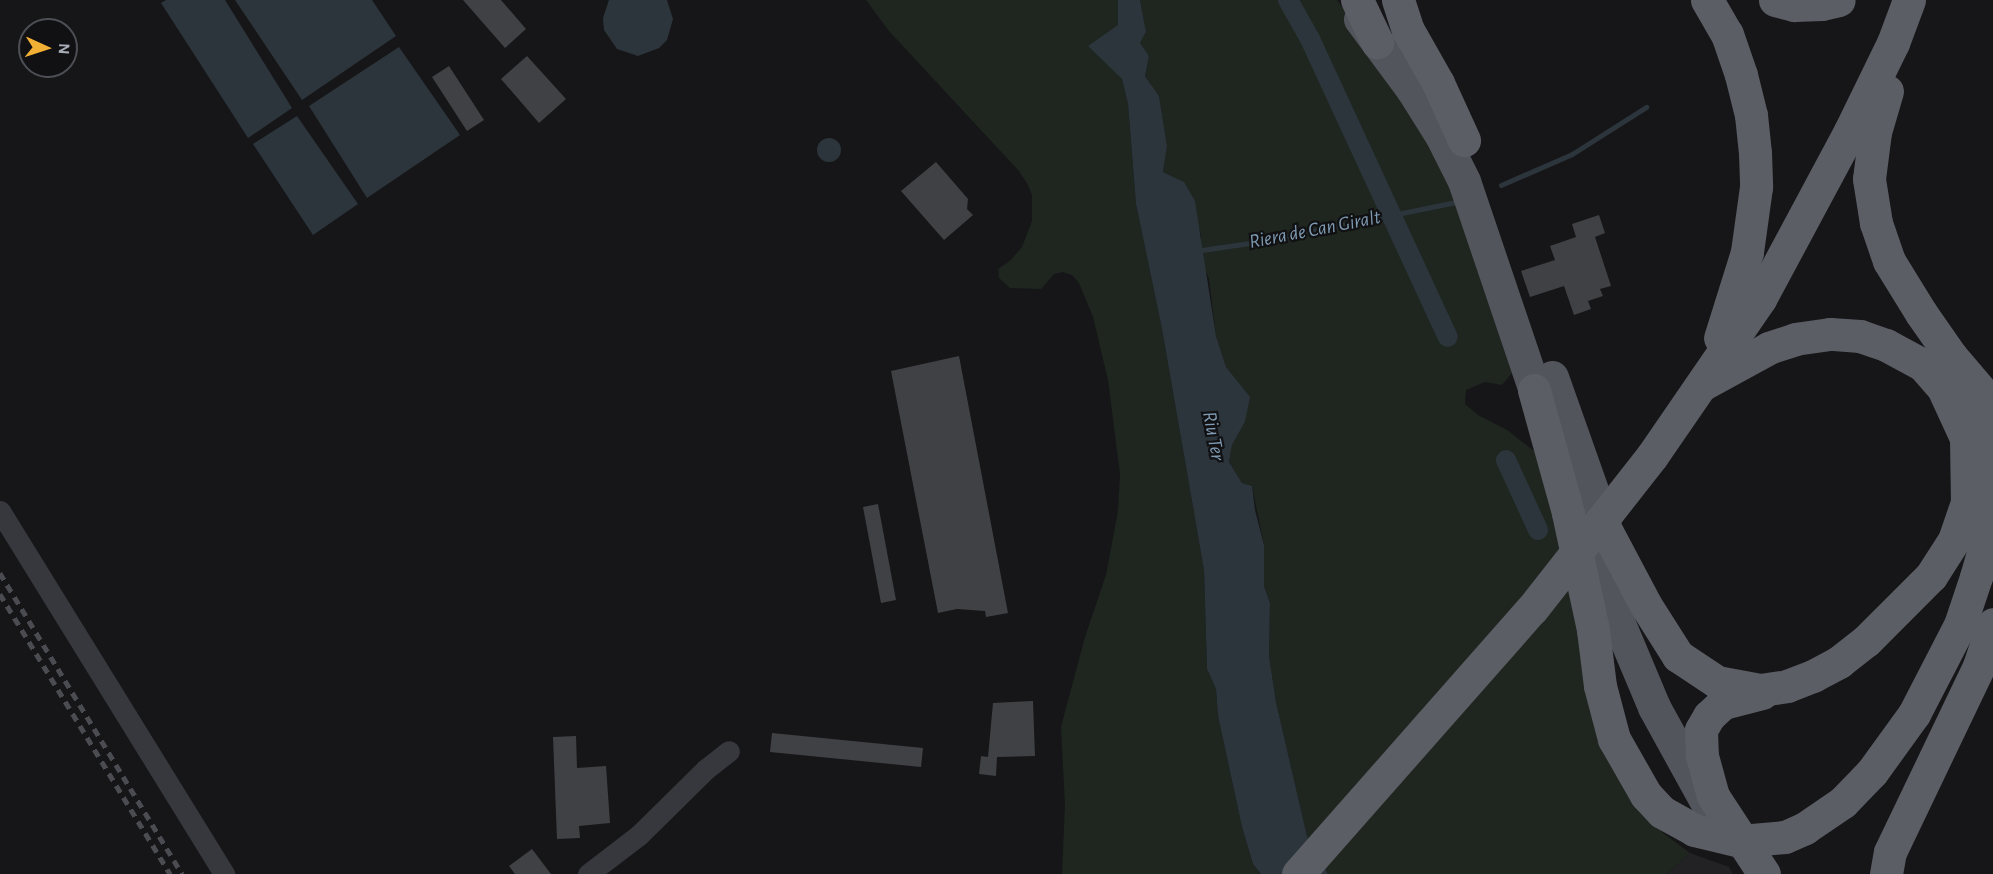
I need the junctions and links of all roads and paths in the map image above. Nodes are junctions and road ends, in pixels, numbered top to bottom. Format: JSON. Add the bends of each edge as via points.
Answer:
{"nodes":[{"id":1,"x":1347,"y":0,"type":"edge"},
{"id":2,"x":1358,"y":0,"type":"edge"},
{"id":3,"x":1369,"y":0,"type":"edge"},
{"id":4,"x":1398,"y":0,"type":"edge"},
{"id":5,"x":1707,"y":0,"type":"edge"},
{"id":6,"x":1775,"y":0,"type":"edge"},
{"id":7,"x":1839,"y":0,"type":"edge"},
{"id":8,"x":1909,"y":0,"type":"edge"},
{"id":9,"x":1377,"y":42,"type":"junction"},
{"id":10,"x":1893,"y":43,"type":"junction"},
{"id":11,"x":1464,"y":140,"type":"junction"},
{"id":12,"x":1952,"y":356,"type":"junction"},
{"id":13,"x":1710,"y":374,"type":"junction"},
{"id":14,"x":1534,"y":390,"type":"junction"},
{"id":15,"x":1993,"y":411,"type":"edge"},
{"id":16,"x":1993,"y":485,"type":"edge"},
{"id":17,"x":0,"y":511,"type":"edge"},
{"id":18,"x":1608,"y":534,"type":"junction"},
{"id":19,"x":1993,"y":624,"type":"edge"},
{"id":20,"x":1787,"y":686,"type":"junction"},
{"id":21,"x":729,"y":751,"type":"dead end"},
{"id":22,"x":1702,"y":756,"type":"junction"},
{"id":23,"x":224,"y":874,"type":"edge"},
{"id":24,"x":588,"y":874,"type":"edge"},
{"id":25,"x":1298,"y":874,"type":"edge"},
{"id":26,"x":1754,"y":874,"type":"edge"},
{"id":27,"x":1764,"y":874,"type":"edge"},
{"id":28,"x":1776,"y":874,"type":"edge"},
{"id":29,"x":1886,"y":874,"type":"edge"}],
"edges":[{"from":1,"to":9,"type":"main road"},
{"from":2,"to":9,"type":"highway"},
{"from":3,"to":11,"type":"main road","via":[[1430,84]]},
{"from":4,"to":11,"type":"highway","via":[[1408,30]]},
{"from":5,"to":13,"type":"highway","via":[[1727,34],[1741,75],[1751,115],[1756,188],[1747,252]]},
{"from":6,"to":7,"type":"highway","via":[[1794,5]]},
{"from":8,"to":10,"type":"highway"},
{"from":9,"to":14,"type":"main road","via":[[1436,127],[1464,181]]},
{"from":10,"to":12,"type":"highway","via":[[1869,179],[1876,223],[1889,261]]},
{"from":10,"to":13,"type":"highway","via":[[1815,200],[1760,299]]},
{"from":11,"to":18,"type":"main road","via":[[1498,221]]},
{"from":12,"to":15,"type":"highway"},
{"from":12,"to":16,"type":"highway","via":[[1979,403],[1992,446]]},
{"from":13,"to":20,"type":"highway","via":[[1796,339],[1830,334],[1860,336],[1923,365],[1943,388],[1966,438],[1967,503],[1954,540],[1931,576],[1866,642],[1839,662]]},
{"from":13,"to":25,"type":"highway","bridge":true,"via":[[1652,456],[1532,609]]},
{"from":14,"to":16,"type":"highway","bridge":true,"via":[[1568,513],[1593,630],[1600,686],[1614,739],[1646,795],[1662,812],[1694,830],[1740,841],[1785,837],[1843,802],[1872,772],[1914,714],[1955,634],[1973,587],[1986,542]]},
{"from":14,"to":26,"type":"main road","via":[[1615,614],[1654,707],[1710,809]]},
{"from":17,"to":23,"type":"street"},
{"from":18,"to":20,"type":"highway","via":[[1678,656],[1717,682],[1760,690]]},
{"from":18,"to":22,"type":"main road","via":[[1654,658]]},
{"from":19,"to":29,"type":"highway","via":[[1979,666],[1890,852]]},
{"from":20,"to":22,"type":"highway","via":[[1723,703],[1701,730]]},
{"from":21,"to":24,"type":"street","via":[[639,835]]},
{"from":22,"to":27,"type":"highway","via":[[1713,796]]},
{"from":22,"to":28,"type":"main road","via":[[1737,819]]}]}
